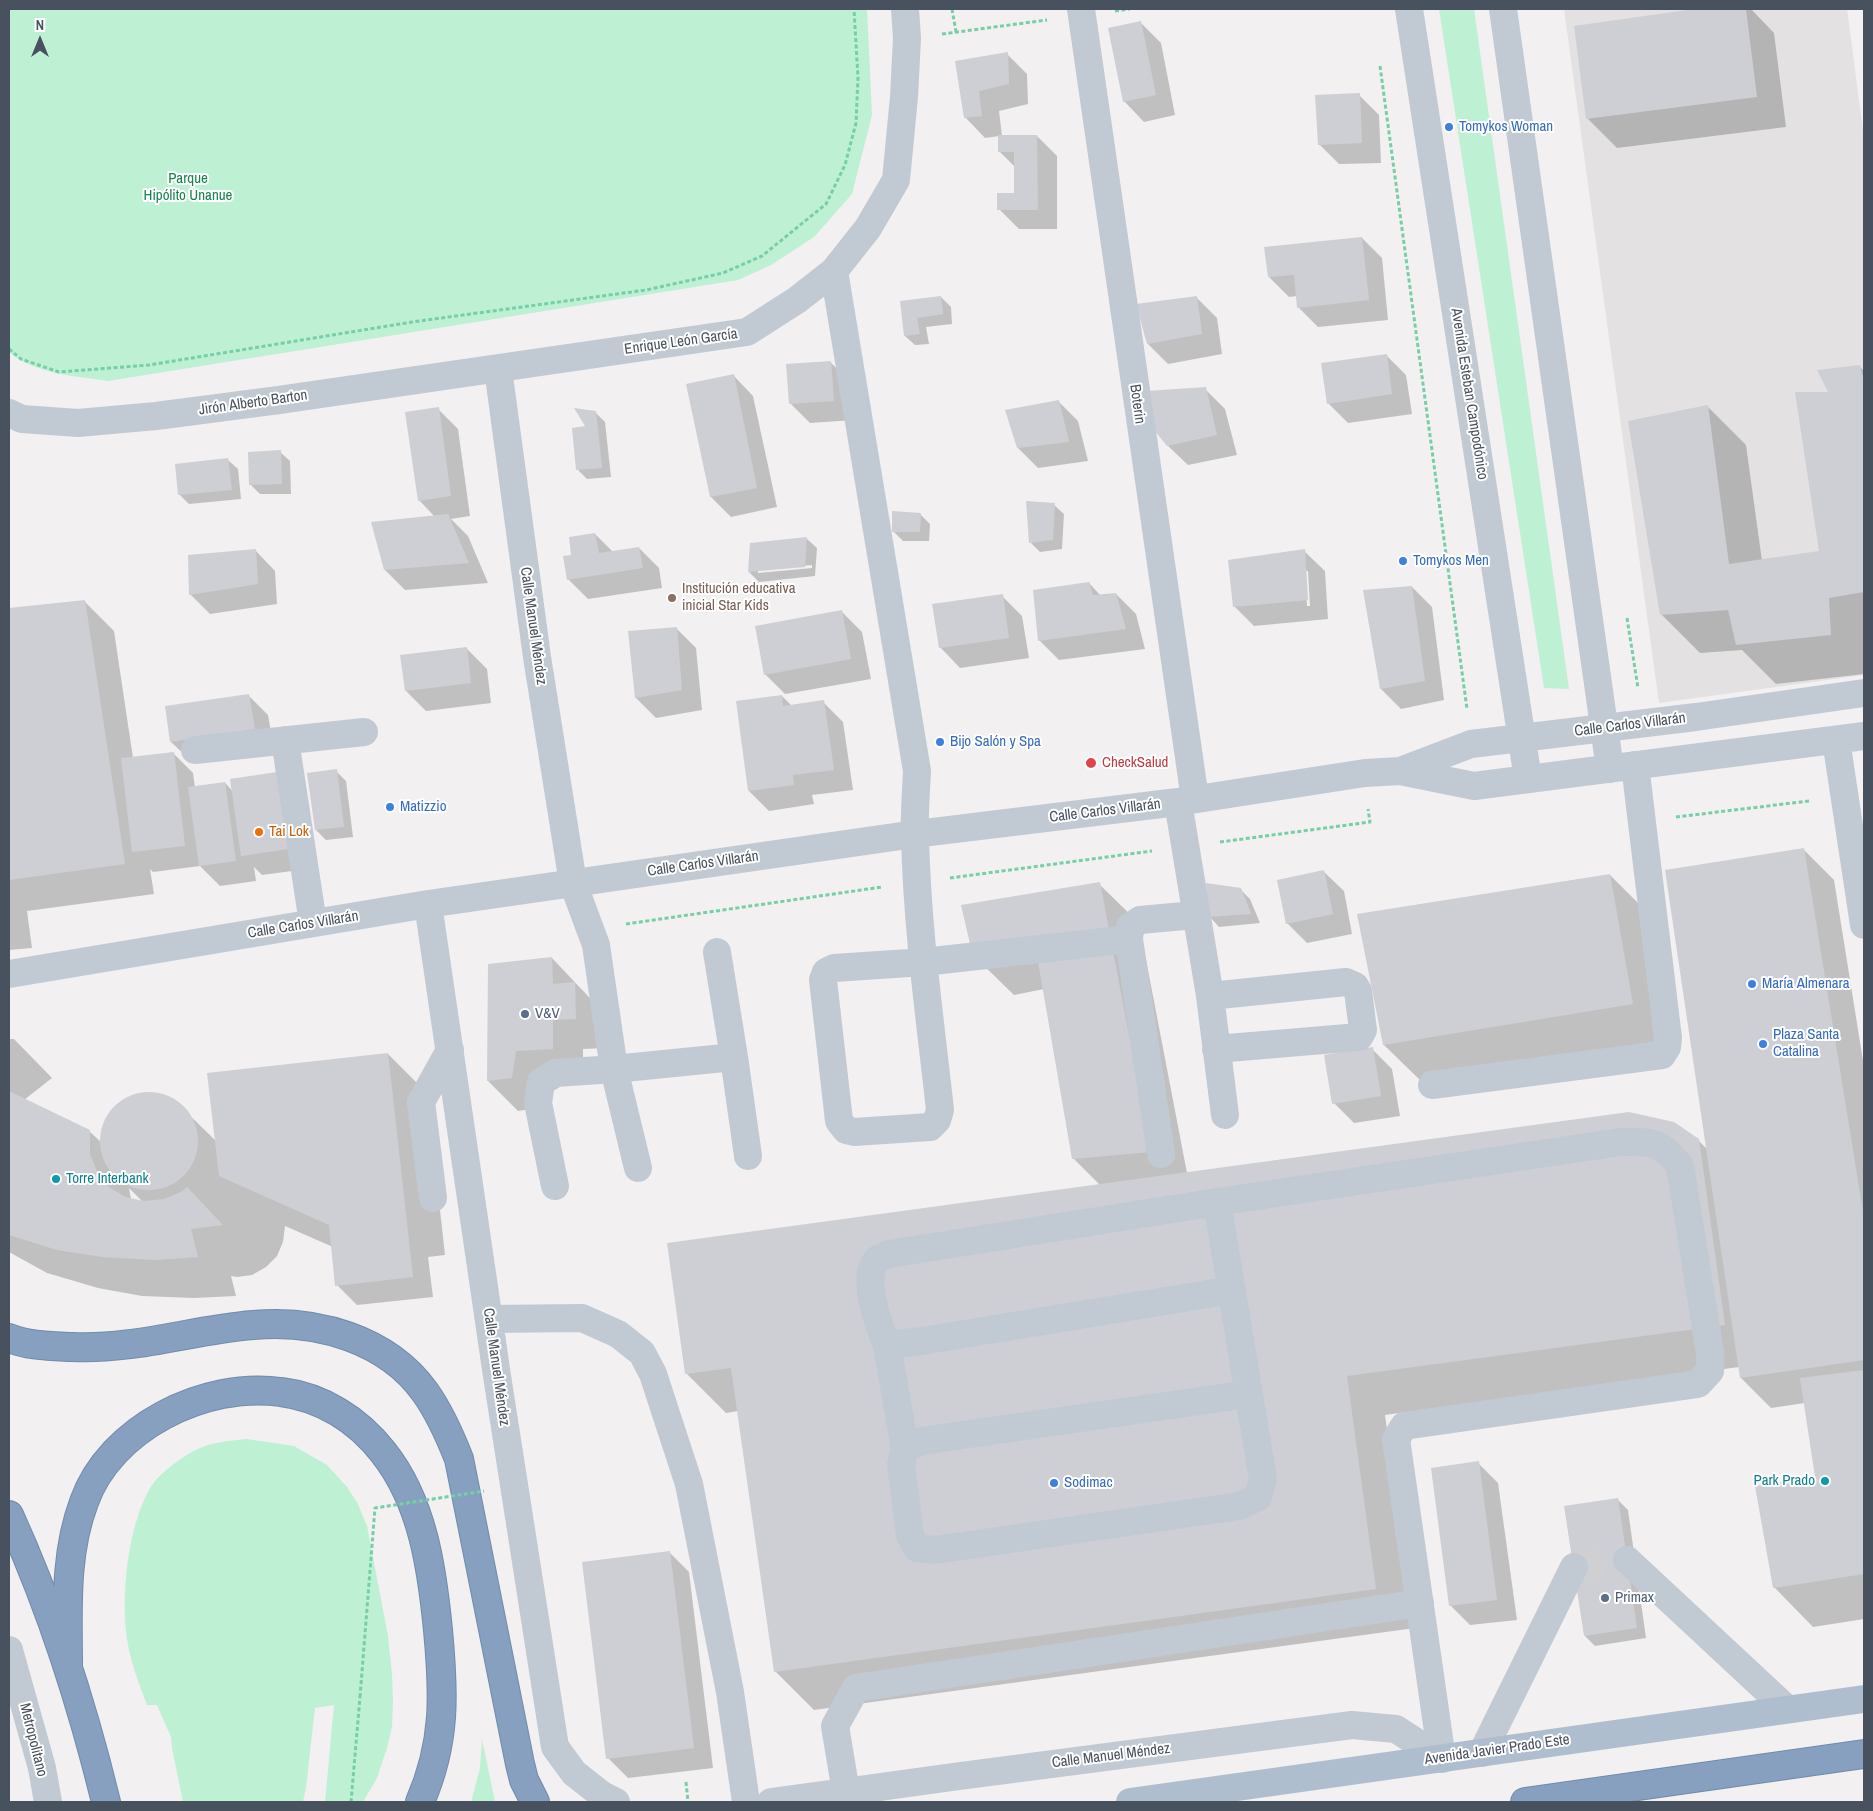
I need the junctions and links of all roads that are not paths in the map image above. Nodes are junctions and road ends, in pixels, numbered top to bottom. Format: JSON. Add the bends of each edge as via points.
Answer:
{"nodes":[{"id":1,"x":906,"y":9,"type":"edge"},
{"id":2,"x":1410,"y":9,"type":"edge"},
{"id":3,"x":1503,"y":9,"type":"edge"},
{"id":4,"x":1082,"y":12,"type":"edge"},
{"id":5,"x":834,"y":271,"type":"junction"},
{"id":6,"x":498,"y":369,"type":"junction"},
{"id":7,"x":9,"y":413,"type":"edge"},
{"id":8,"x":1864,"y":692,"type":"edge"},
{"id":9,"x":1603,"y":728,"type":"junction"},
{"id":10,"x":364,"y":732,"type":"dead end"},
{"id":11,"x":1864,"y":736,"type":"edge"},
{"id":12,"x":1522,"y":738,"type":"junction"},
{"id":13,"x":285,"y":740,"type":"junction"},
{"id":14,"x":1836,"y":740,"type":"junction"},
{"id":15,"x":195,"y":750,"type":"dead end"},
{"id":16,"x":1622,"y":767,"type":"junction"},
{"id":17,"x":1400,"y":771,"type":"junction"},
{"id":18,"x":1528,"y":779,"type":"junction"},
{"id":19,"x":1186,"y":801,"type":"junction"},
{"id":20,"x":914,"y":834,"type":"junction"},
{"id":21,"x":573,"y":883,"type":"junction"},
{"id":22,"x":1862,"y":893,"type":"edge"},
{"id":23,"x":428,"y":904,"type":"junction"},
{"id":24,"x":1195,"y":915,"type":"junction"},
{"id":25,"x":313,"y":923,"type":"junction"},
{"id":26,"x":1864,"y":924,"type":"edge"},
{"id":27,"x":1129,"y":939,"type":"junction"},
{"id":28,"x":717,"y":952,"type":"dead end"},
{"id":29,"x":924,"y":962,"type":"junction"},
{"id":30,"x":9,"y":974,"type":"edge"},
{"id":31,"x":1210,"y":996,"type":"junction"},
{"id":32,"x":1216,"y":1049,"type":"junction"},
{"id":33,"x":450,"y":1050,"type":"junction"},
{"id":34,"x":734,"y":1057,"type":"junction"},
{"id":35,"x":614,"y":1069,"type":"junction"},
{"id":36,"x":1432,"y":1084,"type":"dead end"},
{"id":37,"x":1225,"y":1115,"type":"dead end"},
{"id":38,"x":1161,"y":1154,"type":"dead end"},
{"id":39,"x":748,"y":1156,"type":"dead end"},
{"id":40,"x":638,"y":1168,"type":"dead end"},
{"id":41,"x":556,"y":1186,"type":"dead end"},
{"id":42,"x":433,"y":1198,"type":"dead end"},
{"id":43,"x":1217,"y":1202,"type":"junction"},
{"id":44,"x":1232,"y":1290,"type":"junction"},
{"id":45,"x":489,"y":1319,"type":"junction"},
{"id":46,"x":9,"y":1338,"type":"edge"},
{"id":47,"x":887,"y":1345,"type":"junction"},
{"id":48,"x":1249,"y":1394,"type":"junction"},
{"id":49,"x":905,"y":1449,"type":"junction"},
{"id":50,"x":9,"y":1515,"type":"edge"},
{"id":51,"x":1627,"y":1560,"type":"dead end"},
{"id":52,"x":1574,"y":1568,"type":"dead end"},
{"id":53,"x":1420,"y":1603,"type":"junction"},
{"id":54,"x":9,"y":1650,"type":"edge"},
{"id":55,"x":68,"y":1667,"type":"junction"},
{"id":56,"x":1864,"y":1698,"type":"edge"},
{"id":57,"x":1787,"y":1709,"type":"junction"},
{"id":58,"x":1482,"y":1752,"type":"junction"},
{"id":59,"x":1864,"y":1754,"type":"edge"},
{"id":60,"x":1442,"y":1758,"type":"junction"},
{"id":61,"x":846,"y":1792,"type":"junction"},
{"id":62,"x":48,"y":1802,"type":"edge"},
{"id":63,"x":106,"y":1802,"type":"edge"},
{"id":64,"x":420,"y":1802,"type":"edge"},
{"id":65,"x":535,"y":1802,"type":"edge"},
{"id":66,"x":616,"y":1802,"type":"edge"},
{"id":67,"x":746,"y":1802,"type":"edge"},
{"id":68,"x":771,"y":1802,"type":"edge"},
{"id":69,"x":1130,"y":1802,"type":"edge"},
{"id":70,"x":1525,"y":1802,"type":"edge"}],
"edges":[{"from":1,"to":5,"type":"street","name":"Enrique León García","via":[[904,97],[896,180],[868,228]]},
{"from":2,"to":12,"type":"street","name":"Avenida Esteban Campodónico"},
{"from":3,"to":9,"type":"street"},
{"from":4,"to":19,"type":"street","name":"Boterin"},
{"from":5,"to":6,"type":"street","name":"Enrique León García","via":[[797,300],[747,332]]},
{"from":5,"to":20,"type":"street","via":[[917,771]]},
{"from":6,"to":7,"type":"street","name":"Jirón Alberto Barton","via":[[156,416],[78,423],[22,419]]},
{"from":6,"to":21,"type":"street","name":"Calle Manuel Méndez","via":[[537,657]]},
{"from":8,"to":9,"type":"street","name":"Calle Carlos Villarán"},
{"from":9,"to":12,"type":"street","name":"Calle Carlos Villarán"},
{"from":9,"to":16,"type":"street"},
{"from":10,"to":13,"type":"street"},
{"from":11,"to":14,"type":"street","name":"Calle Carlos Villarán"},
{"from":12,"to":17,"type":"street","name":"Calle Carlos Villarán","via":[[1471,744]]},
{"from":12,"to":18,"type":"street","name":"Avenida Esteban Campodónico"},
{"from":13,"to":15,"type":"street"},
{"from":13,"to":25,"type":"street"},
{"from":14,"to":16,"type":"street","name":"Calle Carlos Villarán"},
{"from":14,"to":22,"type":"street"},
{"from":16,"to":18,"type":"street","name":"Calle Carlos Villarán"},
{"from":16,"to":36,"type":"street","via":[[1667,1028],[1667,1047],[1662,1055]]},
{"from":17,"to":18,"type":"street","name":"Calle Carlos Villarán","via":[[1474,786]]},
{"from":17,"to":19,"type":"street","name":"Calle Carlos Villarán","via":[[1365,773]]},
{"from":19,"to":20,"type":"street","name":"Calle Carlos Villarán"},
{"from":19,"to":24,"type":"street","name":"Boterin","via":[[1185,847]]},
{"from":20,"to":21,"type":"street","name":"Calle Carlos Villarán"},
{"from":20,"to":29,"type":"street"},
{"from":21,"to":23,"type":"street","name":"Calle Carlos Villarán"},
{"from":21,"to":35,"type":"street","name":"Calle Manuel Méndez","via":[[596,945]]},
{"from":22,"to":26,"type":"street"},
{"from":23,"to":25,"type":"street","name":"Calle Carlos Villarán"},
{"from":23,"to":33,"type":"street","name":"Calle Manuel Méndez"},
{"from":24,"to":27,"type":"street","via":[[1140,920],[1130,927]]},
{"from":24,"to":31,"type":"street","name":"Boterin"},
{"from":25,"to":30,"type":"street","name":"Calle Carlos Villarán"},
{"from":27,"to":29,"type":"street"},
{"from":27,"to":38,"type":"street"},
{"from":28,"to":34,"type":"street"},
{"from":29,"to":29,"type":"street","via":[[834,968],[826,972],[823,980],[840,1121],[846,1130],[930,1127],[937,1120],[940,1110]]},
{"from":31,"to":32,"type":"street","name":"Boterin"},
{"from":31,"to":32,"type":"street","via":[[1346,982],[1358,991],[1363,1030],[1359,1038]]},
{"from":32,"to":37,"type":"street","name":"Boterin"},
{"from":33,"to":42,"type":"street","via":[[421,1102]]},
{"from":33,"to":45,"type":"street","name":"Calle Manuel Méndez"},
{"from":34,"to":35,"type":"street"},
{"from":34,"to":39,"type":"street"},
{"from":35,"to":40,"type":"street","name":"Calle Manuel Méndez"},
{"from":35,"to":41,"type":"street","via":[[556,1073],[541,1082],[538,1103]]},
{"from":43,"to":44,"type":"street"},
{"from":43,"to":47,"type":"street","via":[[889,1254],[878,1260],[870,1274],[875,1317]]},
{"from":43,"to":53,"type":"street","via":[[1621,1142],[1648,1142],[1666,1149],[1680,1166],[1710,1352],[1710,1371],[1698,1384],[1404,1426],[1396,1439]]},
{"from":44,"to":47,"type":"street"},
{"from":44,"to":48,"type":"street"},
{"from":45,"to":66,"type":"street","name":"Calle Manuel Méndez","via":[[556,1747],[574,1773]]},
{"from":45,"to":67,"type":"street","via":[[582,1318],[618,1334],[642,1353],[653,1374],[689,1484],[730,1692]]},
{"from":46,"to":65,"type":"highway","via":[[39,1345],[95,1348],[252,1325],[281,1324],[337,1332],[362,1341],[406,1370],[437,1410],[460,1459],[520,1764]]},
{"from":47,"to":49,"type":"street"},
{"from":48,"to":49,"type":"street","via":[[921,1441]]},
{"from":48,"to":49,"type":"street","via":[[1263,1479],[1258,1497],[1239,1506],[935,1550],[917,1548],[910,1535],[902,1473]]},
{"from":50,"to":55,"type":"highway"},
{"from":51,"to":57,"type":"street"},
{"from":52,"to":58,"type":"street"},
{"from":53,"to":60,"type":"street"},
{"from":53,"to":61,"type":"street","via":[[856,1688],[835,1726]]},
{"from":54,"to":62,"type":"street","name":"Metropolitano","via":[[42,1768]]},
{"from":55,"to":63,"type":"highway"},
{"from":55,"to":64,"type":"highway","via":[[68,1579],[74,1536],[84,1500],[98,1473],[119,1447],[172,1410],[197,1400],[252,1390],[304,1397],[355,1423],[384,1453],[412,1501],[429,1556],[443,1683],[442,1711],[434,1764]]},
{"from":56,"to":57,"type":"main road","name":"Avenida Javier Prado Este"},
{"from":57,"to":58,"type":"main road","name":"Avenida Javier Prado Este"},
{"from":58,"to":60,"type":"main road","name":"Avenida Javier Prado Este"},
{"from":59,"to":70,"type":"highway"},
{"from":60,"to":61,"type":"street","name":"Calle Manuel Méndez","via":[[1396,1729],[1352,1725]]},
{"from":60,"to":69,"type":"main road","name":"Avenida Javier Prado Este"},
{"from":61,"to":68,"type":"street","name":"Calle Manuel Méndez"}]}
